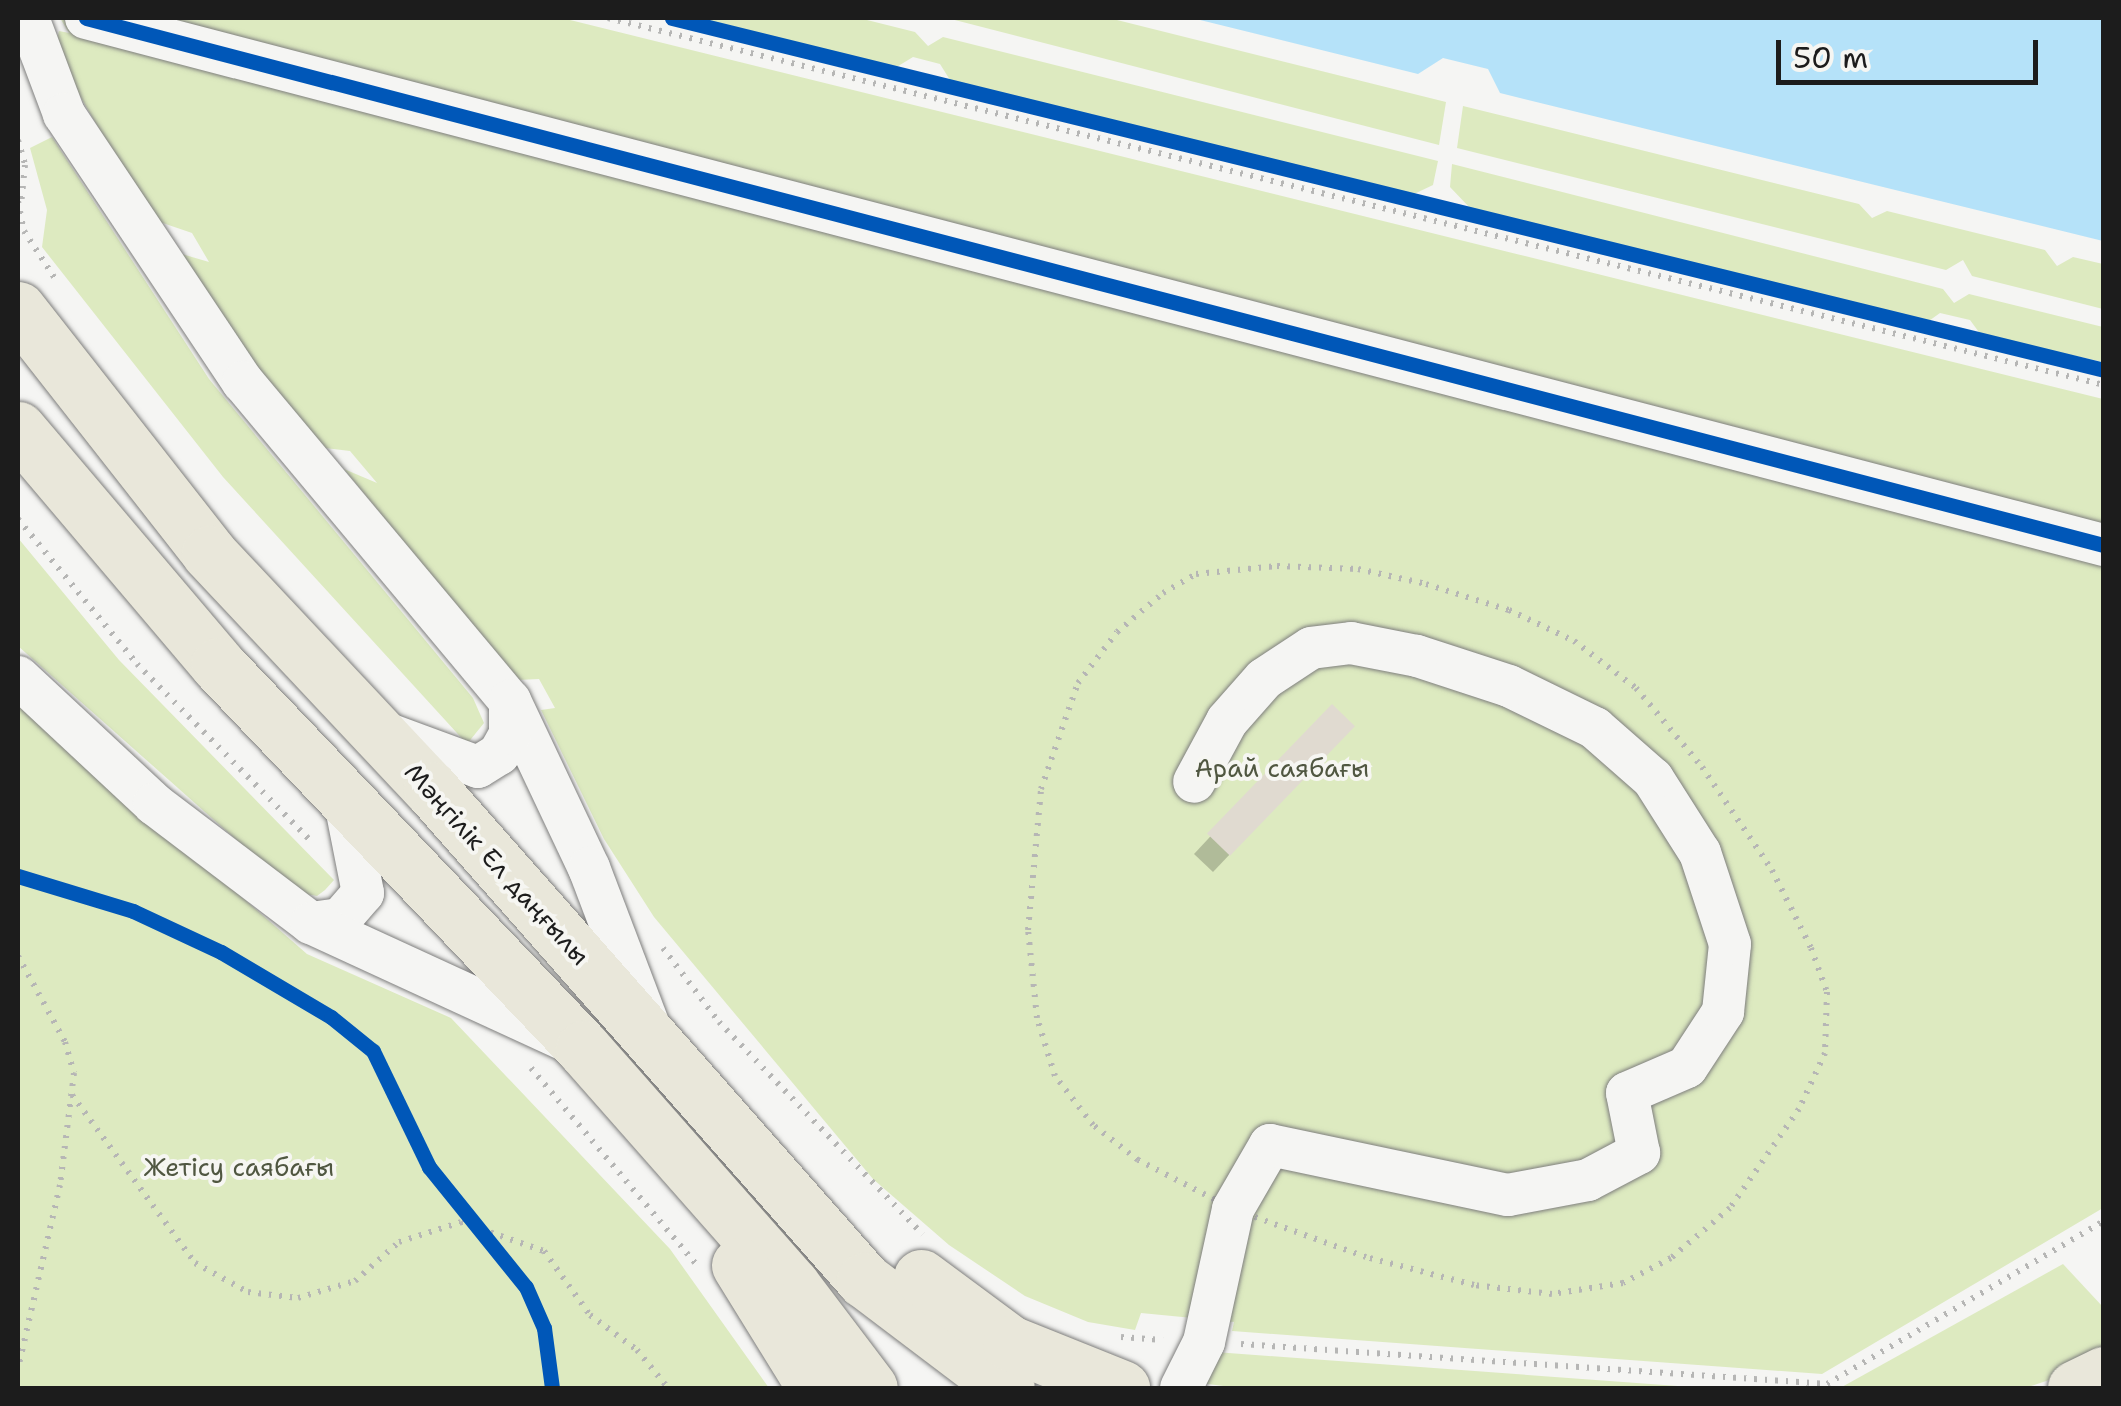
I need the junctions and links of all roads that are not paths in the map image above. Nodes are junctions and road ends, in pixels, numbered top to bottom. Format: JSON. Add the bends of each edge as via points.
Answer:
{"nodes":[{"id":1,"x":28,"y":18,"type":"edge"},
{"id":2,"x":86,"y":18,"type":"edge"},
{"id":3,"x":43,"y":303,"type":"edge"},
{"id":4,"x":18,"y":429,"type":"edge"},
{"id":5,"x":2104,"y":544,"type":"edge"},
{"id":6,"x":18,"y":676,"type":"edge"},
{"id":7,"x":510,"y":701,"type":"junction"},
{"id":8,"x":372,"y":728,"type":"junction"},
{"id":9,"x":1194,"y":782,"type":"dead end"},
{"id":10,"x":343,"y":792,"type":"junction"},
{"id":11,"x":311,"y":923,"type":"junction"},
{"id":12,"x":582,"y":1048,"type":"junction"},
{"id":13,"x":669,"y":1056,"type":"junction"},
{"id":14,"x":661,"y":1139,"type":"junction"},
{"id":15,"x":864,"y":1280,"type":"junction"},
{"id":16,"x":1118,"y":1363,"type":"edge"},
{"id":17,"x":2104,"y":1374,"type":"edge"},
{"id":18,"x":815,"y":1388,"type":"edge"},
{"id":19,"x":870,"y":1388,"type":"edge"},
{"id":20,"x":940,"y":1388,"type":"edge"},
{"id":21,"x":1007,"y":1388,"type":"edge"},
{"id":22,"x":1181,"y":1388,"type":"edge"},
{"id":23,"x":2075,"y":1388,"type":"edge"}],
"edges":[{"from":1,"to":7,"type":"street","via":[[64,114],[242,382]]},
{"from":2,"to":5,"type":"street"},
{"from":3,"to":8,"type":"main road","name":"Мәңгілік Ел даңғылы","via":[[209,553]]},
{"from":4,"to":10,"type":"main road","via":[[218,665]]},
{"from":6,"to":11,"type":"street","via":[[154,804]]},
{"from":7,"to":8,"type":"street","via":[[510,734],[499,754],[478,767]]},
{"from":7,"to":13,"type":"street"},
{"from":8,"to":13,"type":"main road","name":"Мәңгілік Ел даңғылы"},
{"from":9,"to":22,"type":"street","via":[[1227,722],[1252,693],[1310,648],[1351,644],[1418,656],[1510,686],[1595,728],[1653,779],[1700,852],[1730,944],[1723,1012],[1687,1067],[1627,1092],[1639,1153],[1588,1180],[1508,1195],[1270,1145],[1233,1209],[1204,1342]]},
{"from":10,"to":11,"type":"street","via":[[363,893],[340,919]]},
{"from":10,"to":12,"type":"main road"},
{"from":11,"to":12,"type":"street"},
{"from":12,"to":14,"type":"main road"},
{"from":13,"to":15,"type":"main road","name":"Мәңгілік Ел даңғылы"},
{"from":13,"to":16,"type":"main road","via":[[854,1228],[1010,1343]]},
{"from":14,"to":18,"type":"main road"},
{"from":14,"to":19,"type":"main road","via":[[814,1311]]},
{"from":15,"to":20,"type":"main road"},
{"from":15,"to":21,"type":"main road","name":"Мәңгілік Ел даңғылы"},
{"from":17,"to":23,"type":"main road"}]}
